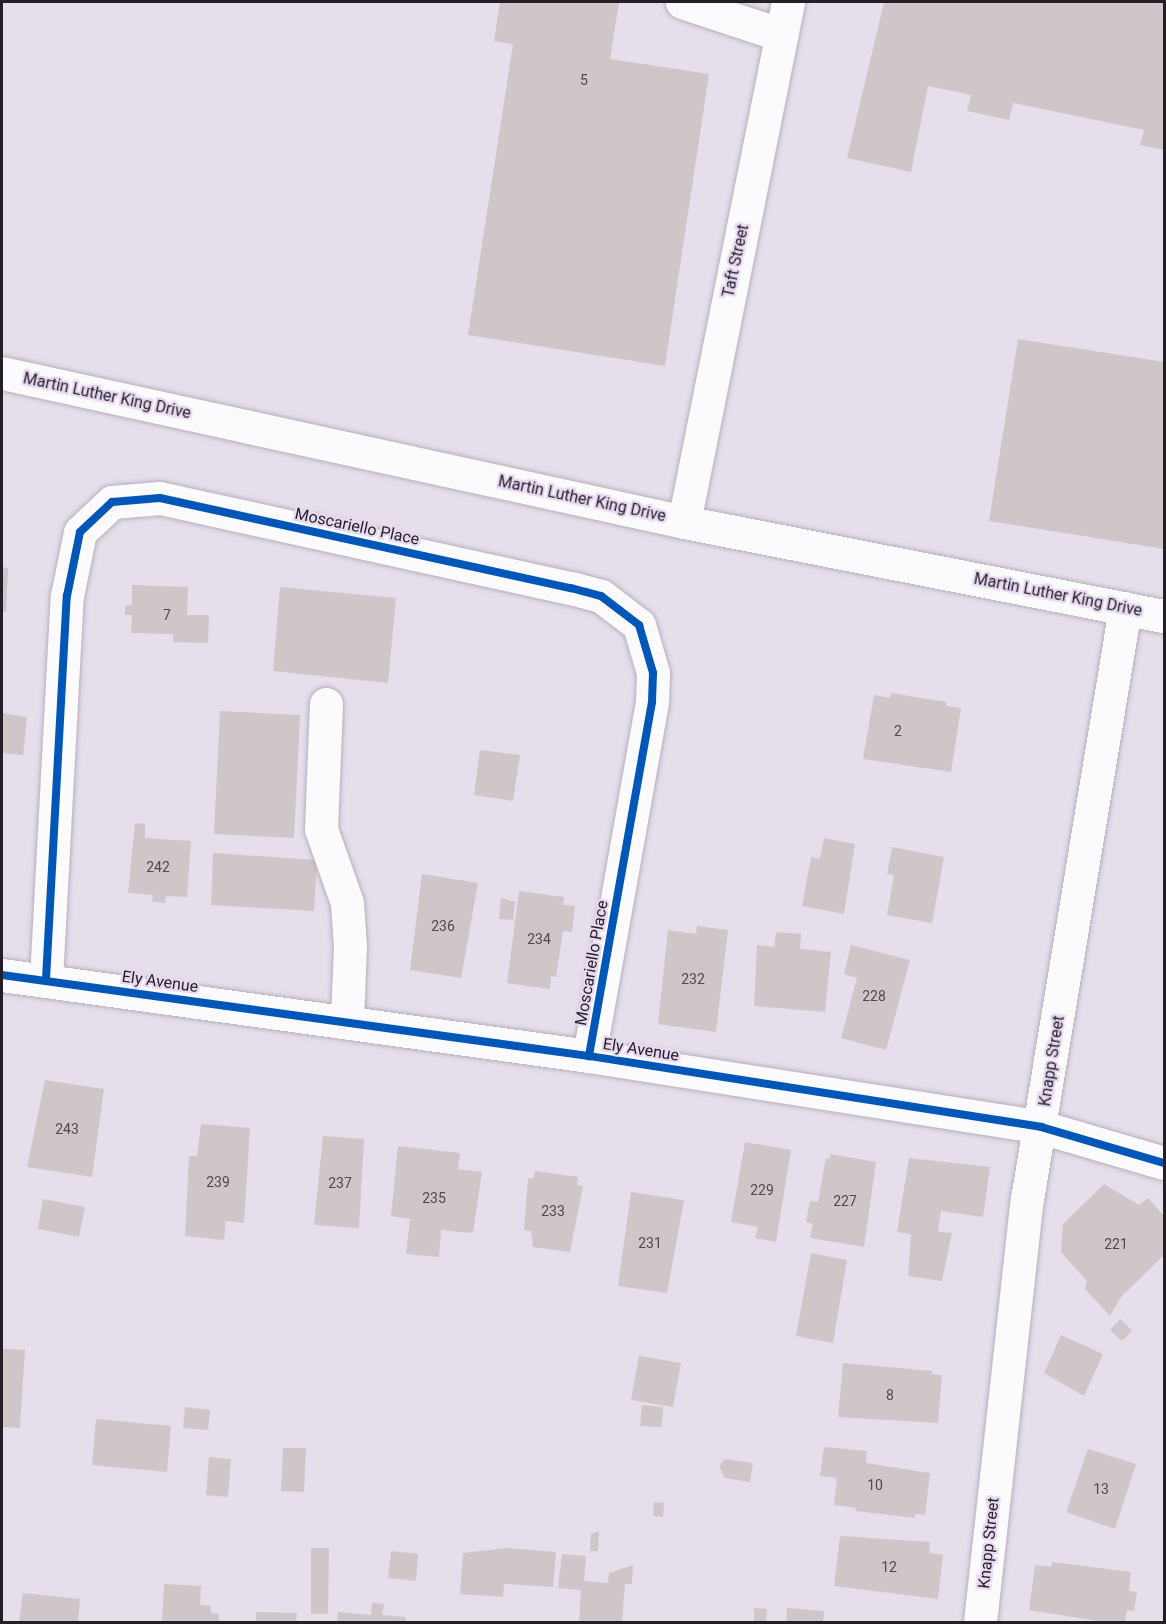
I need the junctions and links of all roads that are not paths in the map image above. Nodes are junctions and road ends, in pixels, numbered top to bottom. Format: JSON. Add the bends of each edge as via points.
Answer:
{"nodes":[{"id":1,"x":682,"y":2,"type":"edge"},
{"id":2,"x":788,"y":2,"type":"edge"},
{"id":3,"x":782,"y":35,"type":"junction"},
{"id":4,"x":2,"y":373,"type":"edge"},
{"id":5,"x":684,"y":522,"type":"junction"},
{"id":6,"x":1125,"y":608,"type":"junction"},
{"id":7,"x":1164,"y":616,"type":"edge"},
{"id":8,"x":326,"y":704,"type":"dead end"},
{"id":9,"x":2,"y":975,"type":"edge"},
{"id":10,"x":45,"y":980,"type":"junction"},
{"id":11,"x":347,"y":1022,"type":"junction"},
{"id":12,"x":589,"y":1056,"type":"junction"},
{"id":13,"x":1041,"y":1126,"type":"junction"},
{"id":14,"x":1164,"y":1163,"type":"edge"},
{"id":15,"x":980,"y":1623,"type":"edge"}],
"edges":[{"from":1,"to":3,"type":"street"},
{"from":2,"to":3,"type":"street","name":"Taft Street"},
{"from":3,"to":5,"type":"street","name":"Taft Street"},
{"from":4,"to":5,"type":"street","name":"Martin Luther King Drive"},
{"from":5,"to":6,"type":"street","name":"Martin Luther King Drive"},
{"from":6,"to":7,"type":"street","name":"Martin Luther King Drive"},
{"from":6,"to":13,"type":"street","name":"Knapp Street"},
{"from":8,"to":11,"type":"street","via":[[321,829],[347,903]]},
{"from":9,"to":10,"type":"street","name":"Ely Avenue"},
{"from":10,"to":11,"type":"street","name":"Ely Avenue"},
{"from":10,"to":12,"type":"street","name":"Moscariello Place","via":[[67,596],[80,532],[112,502],[160,498],[591,593],[621,608],[639,625],[653,673],[652,702]]},
{"from":11,"to":12,"type":"street","name":"Ely Avenue"},
{"from":12,"to":13,"type":"street","name":"Ely Avenue"},
{"from":13,"to":14,"type":"street","name":"Ely Avenue"},
{"from":13,"to":15,"type":"street","name":"Knapp Street","via":[[1027,1199]]}]}
